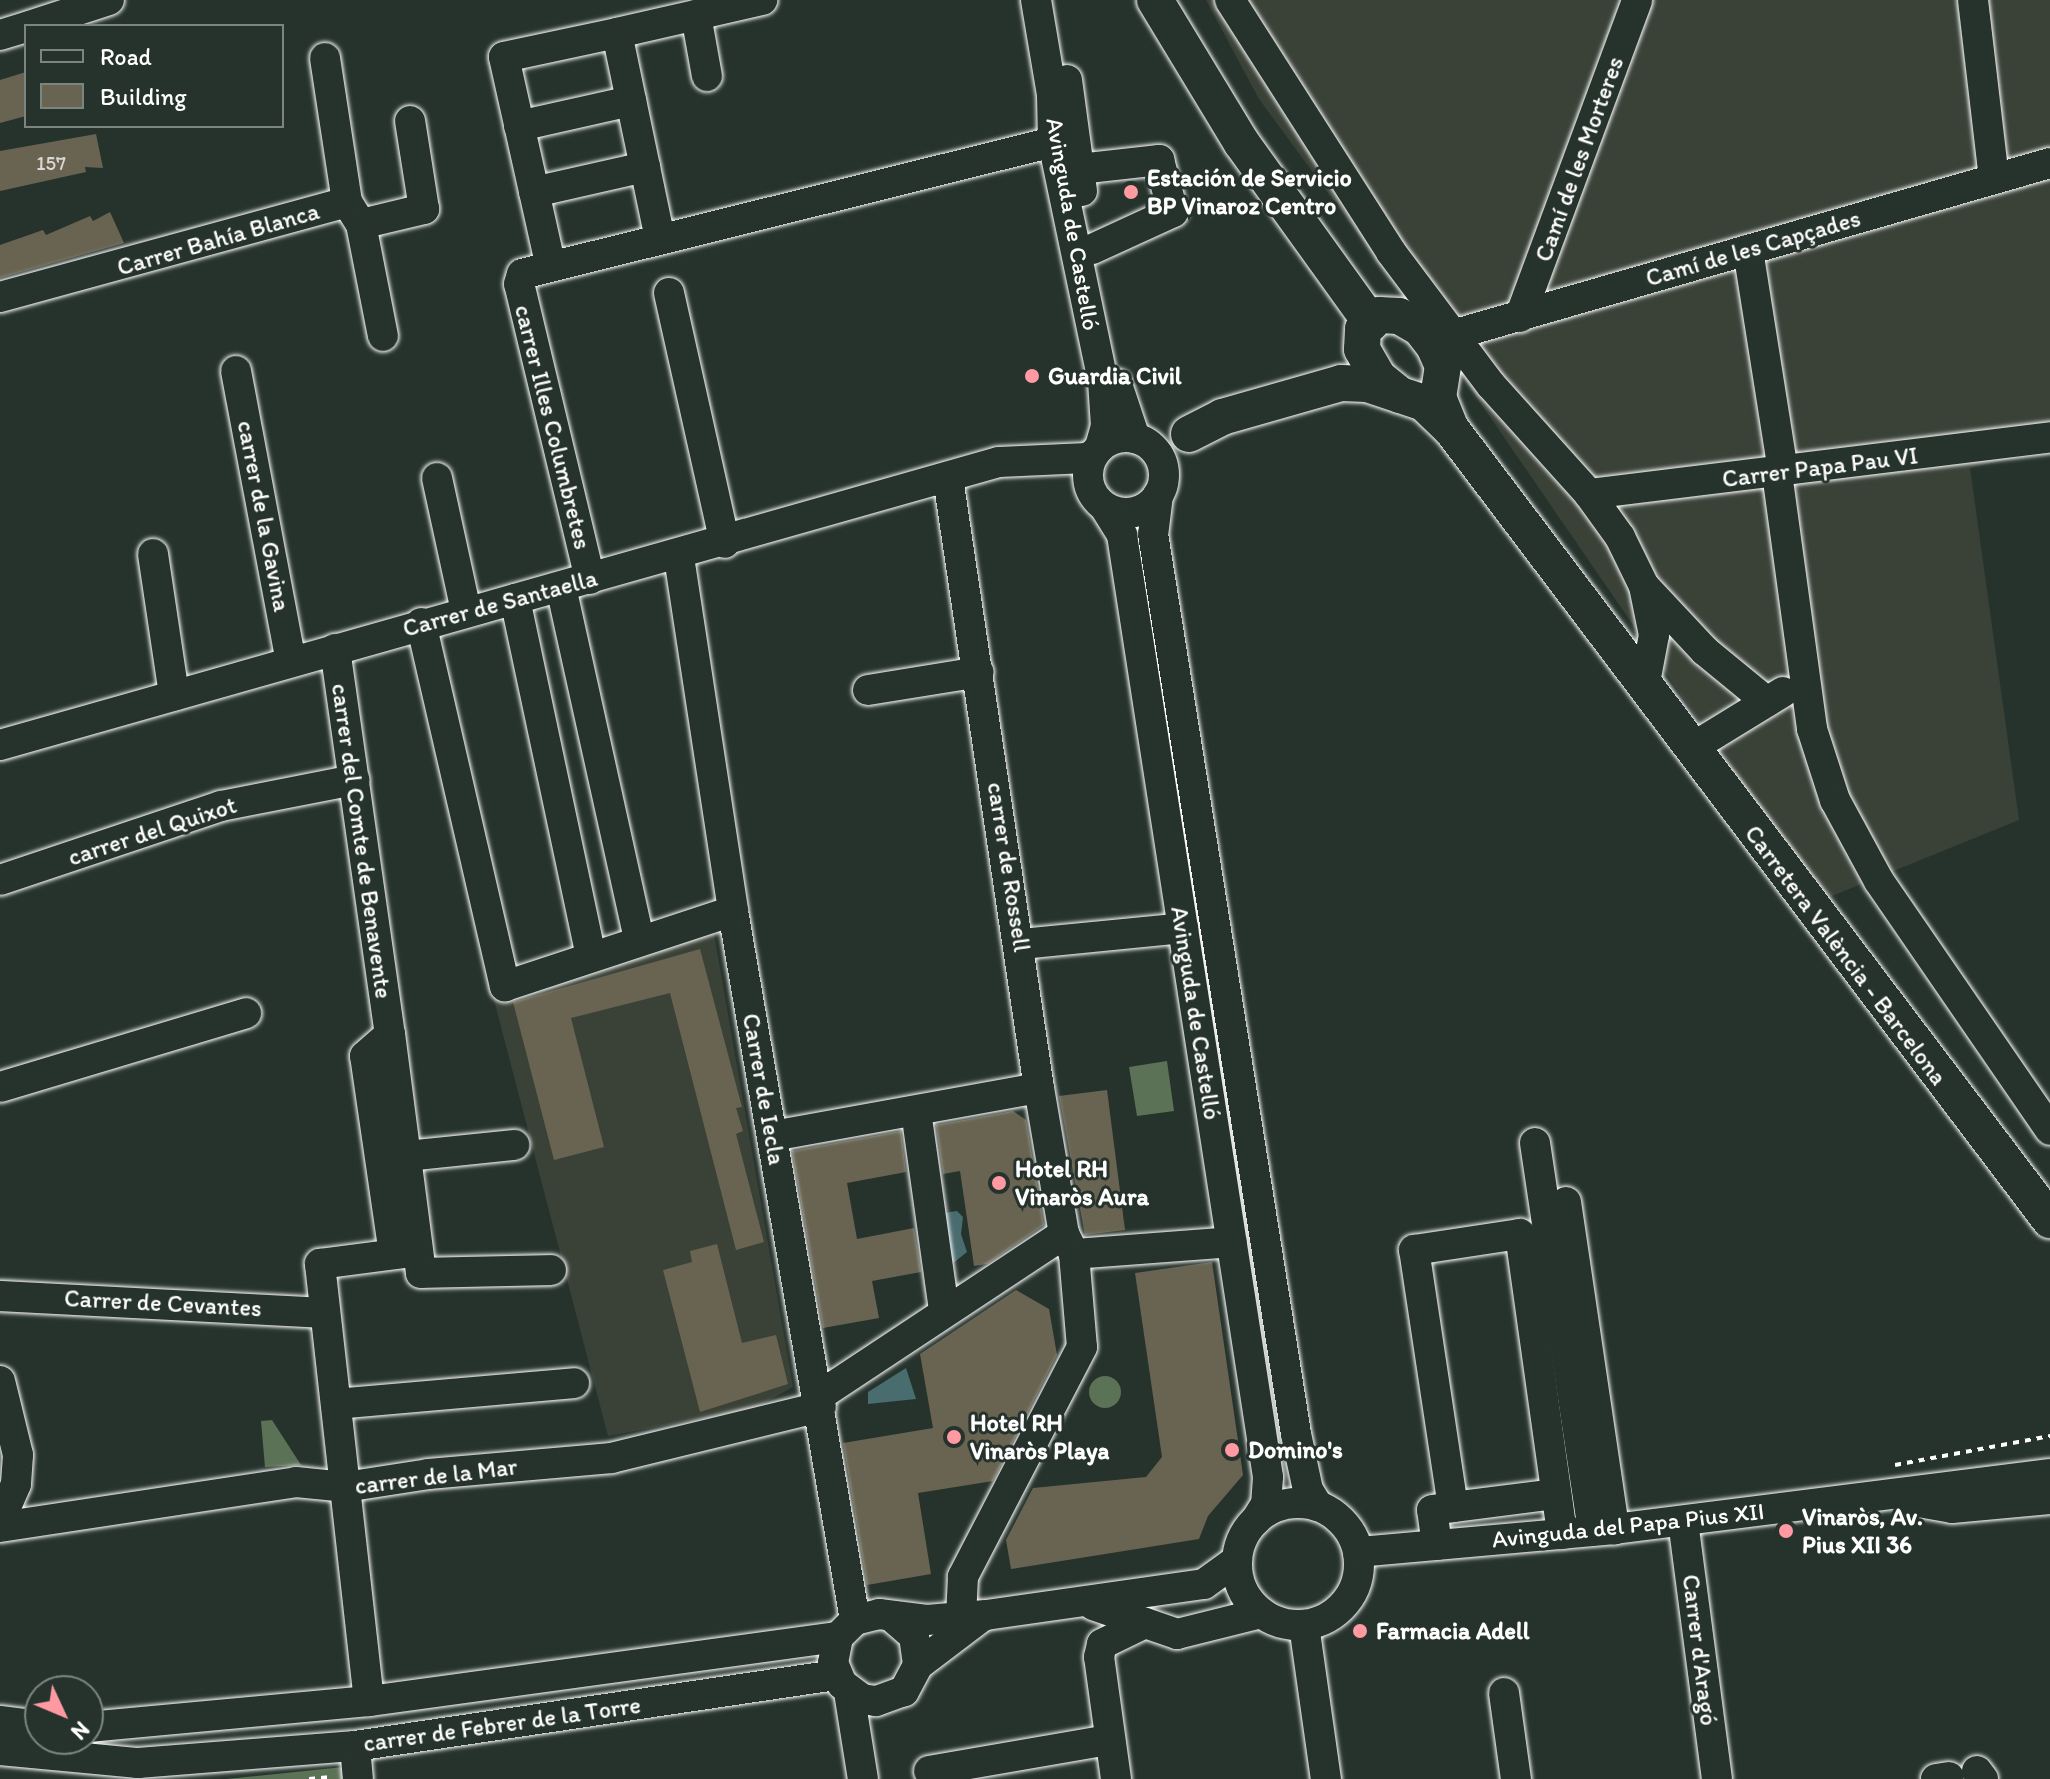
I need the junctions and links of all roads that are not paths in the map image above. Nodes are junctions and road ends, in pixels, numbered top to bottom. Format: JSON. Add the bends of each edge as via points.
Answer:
{"nodes":[{"id":1,"x":109,"y":0,"type":"edge"},
{"id":2,"x":762,"y":0,"type":"edge"},
{"id":3,"x":1036,"y":0,"type":"edge"},
{"id":4,"x":1057,"y":0,"type":"edge"},
{"id":5,"x":1155,"y":0,"type":"edge"},
{"id":6,"x":1230,"y":0,"type":"edge"},
{"id":7,"x":1637,"y":0,"type":"edge"},
{"id":8,"x":1973,"y":0,"type":"edge"},
{"id":9,"x":696,"y":15,"type":"junction"},
{"id":10,"x":33,"y":24,"type":"edge"},
{"id":11,"x":24,"y":27,"type":"edge"},
{"id":12,"x":617,"y":33,"type":"junction"},
{"id":13,"x":0,"y":35,"type":"edge"},
{"id":14,"x":325,"y":58,"type":"dead end"},
{"id":15,"x":707,"y":76,"type":"dead end"},
{"id":16,"x":631,"y":101,"type":"junction"},
{"id":17,"x":410,"y":121,"type":"dead end"},
{"id":18,"x":519,"y":126,"type":"junction"},
{"id":19,"x":1053,"y":142,"type":"junction"},
{"id":20,"x":2050,"y":163,"type":"edge"},
{"id":21,"x":645,"y":167,"type":"junction"},
{"id":22,"x":1070,"y":173,"type":"junction"},
{"id":23,"x":1994,"y":179,"type":"junction"},
{"id":24,"x":534,"y":192,"type":"junction"},
{"id":25,"x":354,"y":213,"type":"junction"},
{"id":26,"x":660,"y":239,"type":"junction"},
{"id":27,"x":1092,"y":249,"type":"junction"},
{"id":28,"x":1748,"y":250,"type":"junction"},
{"id":29,"x":550,"y":263,"type":"junction"},
{"id":30,"x":669,"y":293,"type":"dead end"},
{"id":31,"x":0,"y":297,"type":"edge"},
{"id":32,"x":1520,"y":317,"type":"junction"},
{"id":33,"x":383,"y":336,"type":"dead end"},
{"id":34,"x":1366,"y":336,"type":"junction"},
{"id":35,"x":1440,"y":348,"type":"junction"},
{"id":36,"x":236,"y":371,"type":"dead end"},
{"id":37,"x":1313,"y":388,"type":"junction"},
{"id":38,"x":1405,"y":398,"type":"junction"},
{"id":39,"x":1452,"y":430,"type":"junction"},
{"id":40,"x":1189,"y":434,"type":"junction"},
{"id":41,"x":2050,"y":437,"type":"edge"},
{"id":42,"x":1137,"y":439,"type":"junction"},
{"id":43,"x":1097,"y":450,"type":"junction"},
{"id":44,"x":999,"y":462,"type":"junction"},
{"id":45,"x":1780,"y":472,"type":"junction"},
{"id":46,"x":437,"y":478,"type":"dead end"},
{"id":47,"x":948,"y":478,"type":"junction"},
{"id":48,"x":1161,"y":483,"type":"junction"},
{"id":49,"x":1589,"y":494,"type":"junction"},
{"id":50,"x":1098,"y":500,"type":"junction"},
{"id":51,"x":725,"y":543,"type":"junction"},
{"id":52,"x":153,"y":554,"type":"dead end"},
{"id":53,"x":679,"y":557,"type":"junction"},
{"id":54,"x":590,"y":579,"type":"junction"},
{"id":55,"x":1644,"y":586,"type":"junction"},
{"id":56,"x":561,"y":587,"type":"junction"},
{"id":57,"x":515,"y":599,"type":"junction"},
{"id":58,"x":466,"y":611,"type":"junction"},
{"id":59,"x":421,"y":623,"type":"junction"},
{"id":60,"x":335,"y":649,"type":"junction"},
{"id":61,"x":291,"y":661,"type":"junction"},
{"id":62,"x":979,"y":672,"type":"junction"},
{"id":63,"x":1805,"y":679,"type":"junction"},
{"id":64,"x":1644,"y":688,"type":"junction"},
{"id":65,"x":868,"y":690,"type":"dead end"},
{"id":66,"x":174,"y":695,"type":"junction"},
{"id":67,"x":1767,"y":702,"type":"junction"},
{"id":68,"x":0,"y":745,"type":"edge"},
{"id":69,"x":1690,"y":749,"type":"junction"},
{"id":70,"x":354,"y":780,"type":"junction"},
{"id":71,"x":0,"y":880,"type":"edge"},
{"id":72,"x":733,"y":911,"type":"junction"},
{"id":73,"x":1183,"y":928,"type":"junction"},
{"id":74,"x":639,"y":939,"type":"junction"},
{"id":75,"x":1021,"y":944,"type":"junction"},
{"id":76,"x":591,"y":957,"type":"junction"},
{"id":77,"x":246,"y":1013,"type":"dead end"},
{"id":78,"x":390,"y":1034,"type":"junction"},
{"id":79,"x":0,"y":1087,"type":"edge"},
{"id":80,"x":1039,"y":1088,"type":"junction"},
{"id":81,"x":916,"y":1111,"type":"junction"},
{"id":82,"x":2050,"y":1130,"type":"edge"},
{"id":83,"x":772,"y":1136,"type":"junction"},
{"id":84,"x":1535,"y":1143,"type":"dead end"},
{"id":85,"x":514,"y":1145,"type":"dead end"},
{"id":86,"x":407,"y":1156,"type":"junction"},
{"id":87,"x":1566,"y":1202,"type":"dead end"},
{"id":88,"x":2050,"y":1220,"type":"edge"},
{"id":89,"x":1232,"y":1242,"type":"junction"},
{"id":90,"x":1069,"y":1244,"type":"junction"},
{"id":91,"x":407,"y":1253,"type":"junction"},
{"id":92,"x":551,"y":1270,"type":"dead end"},
{"id":93,"x":0,"y":1296,"type":"edge"},
{"id":94,"x":944,"y":1310,"type":"junction"},
{"id":95,"x":325,"y":1313,"type":"junction"},
{"id":96,"x":0,"y":1381,"type":"edge"},
{"id":97,"x":574,"y":1383,"type":"dead end"},
{"id":98,"x":820,"y":1401,"type":"junction"},
{"id":99,"x":336,"y":1404,"type":"junction"},
{"id":100,"x":2050,"y":1454,"type":"edge"},
{"id":101,"x":2050,"y":1474,"type":"edge"},
{"id":102,"x":345,"y":1487,"type":"junction"},
{"id":103,"x":1556,"y":1494,"type":"junction"},
{"id":104,"x":1896,"y":1494,"type":"junction"},
{"id":105,"x":2050,"y":1499,"type":"edge"},
{"id":106,"x":1318,"y":1506,"type":"junction"},
{"id":107,"x":1453,"y":1507,"type":"junction"},
{"id":108,"x":1256,"y":1520,"type":"junction"},
{"id":109,"x":0,"y":1521,"type":"edge"},
{"id":110,"x":1683,"y":1521,"type":"junction"},
{"id":111,"x":0,"y":1527,"type":"edge"},
{"id":112,"x":1603,"y":1530,"type":"junction"},
{"id":113,"x":1562,"y":1534,"type":"junction"},
{"id":114,"x":1437,"y":1545,"type":"junction"},
{"id":115,"x":1358,"y":1552,"type":"junction"},
{"id":116,"x":1237,"y":1560,"type":"junction"},
{"id":117,"x":1080,"y":1603,"type":"junction"},
{"id":118,"x":1261,"y":1613,"type":"junction"},
{"id":119,"x":973,"y":1616,"type":"junction"},
{"id":120,"x":892,"y":1617,"type":"junction"},
{"id":121,"x":1145,"y":1623,"type":"junction"},
{"id":122,"x":1304,"y":1625,"type":"junction"},
{"id":123,"x":846,"y":1628,"type":"junction"},
{"id":124,"x":918,"y":1665,"type":"junction"},
{"id":125,"x":842,"y":1684,"type":"junction"},
{"id":126,"x":1504,"y":1693,"type":"dead end"},
{"id":127,"x":369,"y":1701,"type":"junction"},
{"id":128,"x":184,"y":1720,"type":"junction"},
{"id":129,"x":0,"y":1721,"type":"edge"},
{"id":130,"x":24,"y":1724,"type":"edge"},
{"id":131,"x":104,"y":1726,"type":"edge"},
{"id":132,"x":1109,"y":1740,"type":"junction"},
{"id":133,"x":355,"y":1746,"type":"junction"},
{"id":134,"x":0,"y":1750,"type":"edge"},
{"id":135,"x":167,"y":1761,"type":"junction"},
{"id":136,"x":929,"y":1771,"type":"dead end"},
{"id":137,"x":358,"y":1779,"type":"edge"},
{"id":138,"x":863,"y":1779,"type":"edge"},
{"id":139,"x":1116,"y":1779,"type":"edge"},
{"id":140,"x":1326,"y":1779,"type":"edge"},
{"id":141,"x":1516,"y":1779,"type":"edge"},
{"id":142,"x":1717,"y":1779,"type":"edge"}],
"edges":[{"from":1,"to":10,"type":"street"},
{"from":2,"to":9,"type":"street"},
{"from":3,"to":19,"type":"street","name":"Avinguda de Castelló","via":[[1052,95]]},
{"from":4,"to":22,"type":"street","name":"Avinguda de Castelló"},
{"from":5,"to":34,"type":"main road"},
{"from":6,"to":35,"type":"street","via":[[1391,252]]},
{"from":7,"to":32,"type":"street","name":"Camí de les Morteres"},
{"from":8,"to":23,"type":"street"},
{"from":9,"to":12,"type":"street"},
{"from":9,"to":15,"type":"street"},
{"from":11,"to":13,"type":"street"},
{"from":12,"to":16,"type":"street"},
{"from":12,"to":18,"type":"street","via":[[504,57]]},
{"from":14,"to":25,"type":"street"},
{"from":16,"to":18,"type":"street"},
{"from":16,"to":21,"type":"street"},
{"from":17,"to":25,"type":"street","name":"Carrer Bahía Blanca","via":[[424,209]]},
{"from":18,"to":24,"type":"street"},
{"from":19,"to":22,"type":"street","name":"Avinguda de Castelló"},
{"from":19,"to":26,"type":"street","name":"carrer Illes Columbretes"},
{"from":20,"to":23,"type":"street","name":"Camí de les Capçades"},
{"from":21,"to":24,"type":"street"},
{"from":21,"to":26,"type":"street"},
{"from":22,"to":27,"type":"street","name":"Avinguda de Castelló"},
{"from":22,"to":27,"type":"street","via":[[1159,160],[1173,212]]},
{"from":22,"to":43,"type":"street","name":"Avinguda de Castelló","via":[[1103,381],[1106,426]]},
{"from":23,"to":28,"type":"street","name":"Camí de les Capçades"},
{"from":24,"to":29,"type":"street"},
{"from":25,"to":31,"type":"street","name":"Carrer Bahía Blanca"},
{"from":25,"to":33,"type":"street"},
{"from":26,"to":29,"type":"street","name":"carrer Illes Columbretes"},
{"from":27,"to":42,"type":"street","name":"Avinguda de Castelló","via":[[1122,411]]},
{"from":28,"to":32,"type":"street","name":"Camí de les Capçades"},
{"from":28,"to":45,"type":"street"},
{"from":29,"to":54,"type":"street","name":"carrer Illes Columbretes","via":[[522,274],[519,284]]},
{"from":30,"to":51,"type":"street"},
{"from":32,"to":35,"type":"street","name":"Camí de les Capçades"},
{"from":34,"to":35,"type":"main road","via":[[1379,315],[1399,316]]},
{"from":34,"to":37,"type":"main road","via":[[1351,364]]},
{"from":34,"to":38,"type":"main road","via":[[1378,377]]},
{"from":35,"to":39,"type":"main road","via":[[1438,397]]},
{"from":35,"to":49,"type":"street","via":[[1491,385]]},
{"from":36,"to":61,"type":"street","name":"carrer de la Gavina"},
{"from":37,"to":38,"type":"main road","via":[[1367,384]]},
{"from":37,"to":40,"type":"main road","via":[[1222,417]]},
{"from":38,"to":39,"type":"main road","via":[[1424,403]]},
{"from":39,"to":64,"type":"main road","name":"Carretera València - Barcelona"},
{"from":40,"to":42,"type":"street"},
{"from":40,"to":48,"type":"street","via":[[1175,447]]},
{"from":41,"to":45,"type":"street","name":"Carrer Papa Pau VI"},
{"from":42,"to":43,"type":"street"},
{"from":42,"to":48,"type":"street","via":[[1156,452]]},
{"from":43,"to":44,"type":"street","name":"Carrer de Santaella"},
{"from":43,"to":50,"type":"street","via":[[1087,478]]},
{"from":44,"to":47,"type":"street","name":"Carrer de Santaella"},
{"from":44,"to":50,"type":"street","name":"Carrer de Santaella","via":[[1058,472]]},
{"from":45,"to":49,"type":"street","name":"Carrer Papa Pau VI"},
{"from":45,"to":63,"type":"street"},
{"from":46,"to":58,"type":"street"},
{"from":47,"to":51,"type":"street","name":"Carrer de Santaella"},
{"from":47,"to":62,"type":"street","name":"carrer de Rossell"},
{"from":48,"to":50,"type":"street","via":[[1137,512]]},
{"from":48,"to":106,"type":"street","name":"Avinguda de Castelló","via":[[1152,517],[1155,550],[1296,1434],[1308,1490]]},
{"from":49,"to":55,"type":"street","via":[[1620,537]]},
{"from":50,"to":73,"type":"street","name":"Avinguda de Castelló","via":[[1122,535]]},
{"from":51,"to":53,"type":"street","name":"Carrer de Santaella"},
{"from":52,"to":66,"type":"street"},
{"from":53,"to":54,"type":"street","name":"Carrer de Santaella"},
{"from":53,"to":72,"type":"street","name":"Carrer de Iecla"},
{"from":54,"to":56,"type":"street","name":"Carrer de Santaella"},
{"from":55,"to":64,"type":"street","via":[[1654,635]]},
{"from":55,"to":67,"type":"street","via":[[1705,651]]},
{"from":56,"to":57,"type":"street","name":"Carrer de Santaella"},
{"from":56,"to":74,"type":"street"},
{"from":57,"to":58,"type":"street","name":"Carrer de Santaella"},
{"from":57,"to":76,"type":"street"},
{"from":58,"to":59,"type":"street","name":"Carrer de Santaella"},
{"from":59,"to":60,"type":"street","name":"Carrer de Santaella"},
{"from":59,"to":76,"type":"street","via":[[505,986]]},
{"from":60,"to":61,"type":"street","name":"Carrer de Santaella"},
{"from":60,"to":70,"type":"street","name":"carrer del Comte de Benavente"},
{"from":61,"to":66,"type":"street","name":"Carrer de Santaella"},
{"from":62,"to":65,"type":"street"},
{"from":62,"to":75,"type":"street","name":"carrer de Rossell"},
{"from":63,"to":67,"type":"street"},
{"from":63,"to":82,"type":"street","via":[[1820,759],[1854,840]]},
{"from":64,"to":69,"type":"main road","name":"Carretera València - Barcelona"},
{"from":66,"to":68,"type":"street","name":"Carrer de Santaella"},
{"from":67,"to":69,"type":"street"},
{"from":69,"to":88,"type":"main road","name":"Carretera València - Barcelona"},
{"from":70,"to":71,"type":"street","name":"carrer del Quixot","via":[[221,806]]},
{"from":70,"to":78,"type":"street","name":"carrer del Comte de Benavente"},
{"from":72,"to":74,"type":"street"},
{"from":72,"to":83,"type":"street","name":"Carrer de Iecla"},
{"from":73,"to":75,"type":"street"},
{"from":73,"to":89,"type":"street","name":"Avinguda de Castelló"},
{"from":74,"to":76,"type":"street"},
{"from":75,"to":80,"type":"street","name":"carrer de Rossell"},
{"from":77,"to":79,"type":"street"},
{"from":78,"to":86,"type":"street","name":"carrer del Comte de Benavente"},
{"from":78,"to":91,"type":"street","name":"carrer del Comte de Benavente","via":[[365,1056]]},
{"from":80,"to":81,"type":"street"},
{"from":80,"to":90,"type":"street","name":"carrer de Rossell"},
{"from":81,"to":83,"type":"street"},
{"from":81,"to":94,"type":"street"},
{"from":83,"to":98,"type":"street","name":"Carrer de Iecla"},
{"from":84,"to":112,"type":"street"},
{"from":85,"to":86,"type":"street"},
{"from":86,"to":91,"type":"street","name":"carrer del Comte de Benavente"},
{"from":87,"to":112,"type":"street"},
{"from":89,"to":90,"type":"street","name":"carrer de la Mar"},
{"from":89,"to":108,"type":"street","name":"Avinguda de Castelló","via":[[1268,1477],[1266,1504]]},
{"from":90,"to":94,"type":"street","name":"carrer de la Mar"},
{"from":90,"to":119,"type":"street","name":"carrer de Rossell","via":[[1082,1347],[963,1577]]},
{"from":91,"to":92,"type":"street","via":[[421,1273]]},
{"from":91,"to":95,"type":"street","via":[[320,1264]]},
{"from":93,"to":95,"type":"street","name":"Carrer de Cevantes"},
{"from":94,"to":98,"type":"street","name":"carrer de la Mar"},
{"from":95,"to":99,"type":"street"},
{"from":96,"to":109,"type":"street","via":[[18,1455],[16,1484]]},
{"from":97,"to":99,"type":"street"},
{"from":98,"to":102,"type":"street","name":"carrer de la Mar","via":[[611,1458]]},
{"from":98,"to":123,"type":"street","name":"Carrer de Iecla"},
{"from":99,"to":102,"type":"street"},
{"from":100,"to":104,"type":"street","name":"Avinguda del Papa Pius XII","via":[[1976,1463],[1938,1473]]},
{"from":101,"to":104,"type":"street","name":"Avinguda del Papa Pius XII"},
{"from":102,"to":111,"type":"street","name":"carrer de la Mar","via":[[296,1482]]},
{"from":102,"to":127,"type":"street"},
{"from":103,"to":107,"type":"street"},
{"from":103,"to":107,"type":"street","via":[[1520,1234],[1414,1250]]},
{"from":103,"to":113,"type":"street"},
{"from":104,"to":105,"type":"street","name":"Avinguda del Papa Pius XII","via":[[1922,1505],[1952,1508]]},
{"from":104,"to":110,"type":"street","name":"Avinguda del Papa Pius XII"},
{"from":106,"to":108,"type":"street","via":[[1285,1504]]},
{"from":106,"to":115,"type":"street","via":[[1344,1524]]},
{"from":107,"to":114,"type":"street","via":[[1432,1510]]},
{"from":108,"to":116,"type":"street"},
{"from":110,"to":112,"type":"street","name":"Avinguda del Papa Pius XII"},
{"from":110,"to":142,"type":"street","name":"Carrer d'Aragó"},
{"from":112,"to":113,"type":"street","name":"Avinguda del Papa Pius XII"},
{"from":113,"to":114,"type":"street","name":"Avinguda del Papa Pius XII"},
{"from":114,"to":115,"type":"street","name":"Avinguda del Papa Pius XII"},
{"from":115,"to":122,"type":"street","via":[[1353,1592],[1324,1620]]},
{"from":116,"to":117,"type":"street","via":[[1204,1584]]},
{"from":116,"to":118,"type":"street","via":[[1239,1580]]},
{"from":117,"to":119,"type":"street"},
{"from":117,"to":121,"type":"street"},
{"from":118,"to":121,"type":"street","via":[[1177,1634]]},
{"from":118,"to":122,"type":"street"},
{"from":119,"to":120,"type":"street"},
{"from":119,"to":124,"type":"street"},
{"from":120,"to":123,"type":"street"},
{"from":120,"to":124,"type":"street","via":[[914,1636]]},
{"from":121,"to":132,"type":"street","via":[[1102,1644]]},
{"from":122,"to":140,"type":"street"},
{"from":123,"to":125,"type":"street"},
{"from":123,"to":127,"type":"street","name":"carrer de Febrer de la Torre"},
{"from":124,"to":125,"type":"street","via":[[904,1691],[891,1698],[876,1701]]},
{"from":125,"to":133,"type":"street","name":"carrer de Febrer de la Torre"},
{"from":125,"to":138,"type":"street"},
{"from":126,"to":141,"type":"street"},
{"from":127,"to":128,"type":"street","name":"carrer de Febrer de la Torre"},
{"from":128,"to":131,"type":"street","name":"carrer de Febrer de la Torre"},
{"from":128,"to":135,"type":"street","via":[[154,1739]]},
{"from":129,"to":130,"type":"street"},
{"from":132,"to":136,"type":"street"},
{"from":132,"to":139,"type":"street"},
{"from":133,"to":135,"type":"street","name":"carrer de Febrer de la Torre"},
{"from":133,"to":137,"type":"street"},
{"from":134,"to":135,"type":"street","name":"carrer de Febrer de la Torre","via":[[105,1762]]}]}
